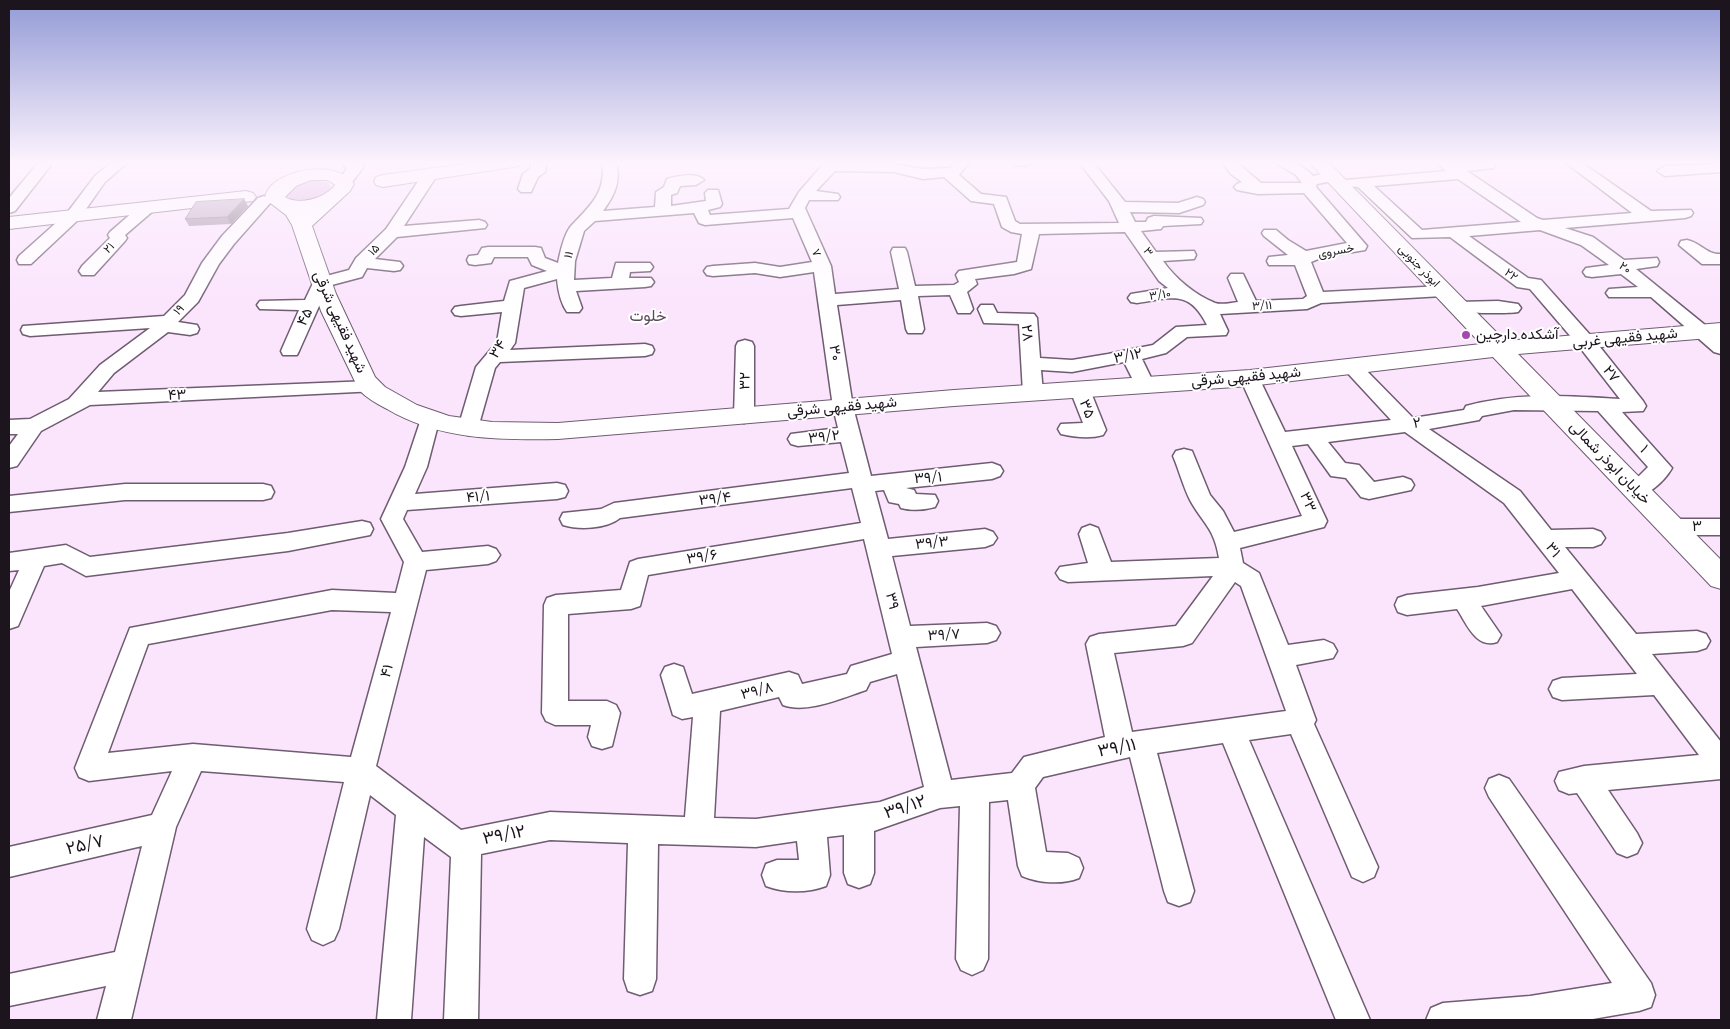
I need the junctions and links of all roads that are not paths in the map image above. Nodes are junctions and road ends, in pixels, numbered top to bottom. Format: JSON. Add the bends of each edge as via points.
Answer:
{"nodes":[{"id":1,"x":78,"y":210,"type":"edge"},
{"id":2,"x":129,"y":210,"type":"edge"},
{"id":3,"x":146,"y":210,"type":"edge"},
{"id":4,"x":259,"y":210,"type":"edge"},
{"id":5,"x":291,"y":210,"type":"edge"},
{"id":6,"x":314,"y":210,"type":"edge"},
{"id":7,"x":404,"y":210,"type":"edge"},
{"id":8,"x":595,"y":210,"type":"edge"},
{"id":9,"x":680,"y":210,"type":"edge"},
{"id":10,"x":700,"y":210,"type":"edge"},
{"id":11,"x":798,"y":210,"type":"edge"},
{"id":12,"x":1003,"y":210,"type":"edge"},
{"id":13,"x":1121,"y":210,"type":"edge"},
{"id":14,"x":1330,"y":210,"type":"edge"},
{"id":15,"x":1365,"y":210,"type":"edge"},
{"id":16,"x":1391,"y":210,"type":"edge"},
{"id":17,"x":1515,"y":210,"type":"edge"},
{"id":18,"x":1576,"y":210,"type":"edge"},
{"id":19,"x":1638,"y":210,"type":"edge"},
{"id":20,"x":662,"y":212,"type":"joint"},
{"id":21,"x":1583,"y":212,"type":"junction"},
{"id":22,"x":799,"y":213,"type":"junction"},
{"id":23,"x":1685,"y":213,"type":"dead end"},
{"id":24,"x":74,"y":216,"type":"junction"},
{"id":25,"x":1646,"y":216,"type":"junction"},
{"id":26,"x":590,"y":217,"type":"junction"},
{"id":27,"x":1196,"y":221,"type":"dead end"},
{"id":28,"x":9,"y":223,"type":"edge"},
{"id":29,"x":1538,"y":224,"type":"junction"},
{"id":30,"x":302,"y":225,"type":"junction"},
{"id":31,"x":478,"y":226,"type":"dead end"},
{"id":32,"x":1130,"y":228,"type":"junction"},
{"id":33,"x":1031,"y":231,"type":"junction"},
{"id":34,"x":392,"y":232,"type":"junction"},
{"id":35,"x":1453,"y":232,"type":"junction"},
{"id":36,"x":1270,"y":233,"type":"dead end"},
{"id":37,"x":1687,"y":245,"type":"dead end"},
{"id":38,"x":107,"y":250,"type":"junction"},
{"id":39,"x":127,"y":250,"type":"dead end"},
{"id":40,"x":1721,"y":251,"type":"edge"},
{"id":41,"x":899,"y":252,"type":"dead end"},
{"id":42,"x":1188,"y":255,"type":"dead end"},
{"id":43,"x":1152,"y":257,"type":"junction"},
{"id":44,"x":1303,"y":258,"type":"junction"},
{"id":45,"x":24,"y":260,"type":"dead end"},
{"id":46,"x":474,"y":260,"type":"dead end"},
{"id":47,"x":1275,"y":260,"type":"dead end"},
{"id":48,"x":362,"y":262,"type":"junction"},
{"id":49,"x":1651,"y":262,"type":"dead end"},
{"id":50,"x":394,"y":266,"type":"dead end"},
{"id":51,"x":822,"y":266,"type":"junction"},
{"id":52,"x":1623,"y":266,"type":"junction"},
{"id":53,"x":713,"y":270,"type":"dead end"},
{"id":54,"x":88,"y":271,"type":"dead end"},
{"id":55,"x":1592,"y":272,"type":"dead end"},
{"id":56,"x":644,"y":275,"type":"dead end"},
{"id":57,"x":1237,"y":278,"type":"dead end"},
{"id":58,"x":564,"y":279,"type":"junction"},
{"id":59,"x":321,"y":283,"type":"junction"},
{"id":60,"x":957,"y":290,"type":"junction"},
{"id":61,"x":908,"y":291,"type":"junction"},
{"id":62,"x":1183,"y":291,"type":"junction"},
{"id":63,"x":1443,"y":291,"type":"junction"},
{"id":64,"x":1655,"y":291,"type":"junction"},
{"id":65,"x":1615,"y":293,"type":"dead end"},
{"id":66,"x":1137,"y":298,"type":"dead end"},
{"id":67,"x":1317,"y":298,"type":"junction"},
{"id":68,"x":827,"y":300,"type":"junction"},
{"id":69,"x":266,"y":304,"type":"dead end"},
{"id":70,"x":1292,"y":304,"type":"junction"},
{"id":71,"x":311,"y":305,"type":"junction"},
{"id":72,"x":1206,"y":305,"type":"junction"},
{"id":73,"x":512,"y":306,"type":"junction"},
{"id":74,"x":1249,"y":307,"type":"junction"},
{"id":75,"x":1458,"y":307,"type":"junction"},
{"id":76,"x":573,"y":308,"type":"dead end"},
{"id":77,"x":1512,"y":308,"type":"dead end"},
{"id":78,"x":964,"y":309,"type":"dead end"},
{"id":79,"x":987,"y":309,"type":"dead end"},
{"id":80,"x":461,"y":311,"type":"dead end"},
{"id":81,"x":1300,"y":322,"type":"dead end"},
{"id":82,"x":166,"y":324,"type":"junction"},
{"id":83,"x":190,"y":329,"type":"dead end"},
{"id":84,"x":30,"y":330,"type":"dead end"},
{"id":85,"x":915,"y":330,"type":"dead end"},
{"id":86,"x":1710,"y":331,"type":"edge"},
{"id":87,"x":1585,"y":341,"type":"junction"},
{"id":88,"x":745,"y":346,"type":"dead end"},
{"id":89,"x":1721,"y":348,"type":"edge"},
{"id":90,"x":1499,"y":349,"type":"junction"},
{"id":91,"x":645,"y":350,"type":"dead end"},
{"id":92,"x":290,"y":351,"type":"dead end"},
{"id":93,"x":495,"y":356,"type":"junction"},
{"id":94,"x":1131,"y":356,"type":"junction"},
{"id":95,"x":1030,"y":363,"type":"junction"},
{"id":96,"x":1352,"y":367,"type":"junction"},
{"id":97,"x":1250,"y":378,"type":"junction"},
{"id":98,"x":1145,"y":386,"type":"junction"},
{"id":99,"x":370,"y":387,"type":"junction"},
{"id":100,"x":1080,"y":390,"type":"junction"},
{"id":101,"x":1033,"y":393,"type":"junction"},
{"id":102,"x":1550,"y":402,"type":"junction"},
{"id":103,"x":77,"y":404,"type":"junction"},
{"id":104,"x":1604,"y":405,"type":"junction"},
{"id":105,"x":1636,"y":406,"type":"joint"},
{"id":106,"x":843,"y":407,"type":"junction"},
{"id":107,"x":744,"y":416,"type":"junction"},
{"id":108,"x":429,"y":421,"type":"junction"},
{"id":109,"x":1410,"y":425,"type":"junction"},
{"id":110,"x":34,"y":426,"type":"junction"},
{"id":111,"x":9,"y":427,"type":"edge"},
{"id":112,"x":468,"y":428,"type":"junction"},
{"id":113,"x":1068,"y":429,"type":"dead end"},
{"id":114,"x":850,"y":434,"type":"junction"},
{"id":115,"x":1313,"y":436,"type":"junction"},
{"id":116,"x":798,"y":440,"type":"dead end"},
{"id":117,"x":1281,"y":440,"type":"junction"},
{"id":118,"x":1184,"y":456,"type":"dead end"},
{"id":119,"x":9,"y":461,"type":"edge"},
{"id":120,"x":992,"y":470,"type":"dead end"},
{"id":121,"x":892,"y":481,"type":"junction"},
{"id":122,"x":862,"y":482,"type":"junction"},
{"id":123,"x":1402,"y":485,"type":"dead end"},
{"id":124,"x":1636,"y":490,"type":"junction"},
{"id":125,"x":557,"y":491,"type":"dead end"},
{"id":126,"x":263,"y":492,"type":"dead end"},
{"id":127,"x":927,"y":501,"type":"dead end"},
{"id":128,"x":399,"y":503,"type":"junction"},
{"id":129,"x":9,"y":504,"type":"edge"},
{"id":130,"x":571,"y":519,"type":"dead end"},
{"id":131,"x":1672,"y":527,"type":"junction"},
{"id":132,"x":1721,"y":527,"type":"edge"},
{"id":133,"x":362,"y":528,"type":"dead end"},
{"id":134,"x":1090,"y":534,"type":"dead end"},
{"id":135,"x":985,"y":538,"type":"dead end"},
{"id":136,"x":1592,"y":538,"type":"dead end"},
{"id":137,"x":876,"y":539,"type":"junction"},
{"id":138,"x":1545,"y":539,"type":"junction"},
{"id":139,"x":1228,"y":542,"type":"junction"},
{"id":140,"x":488,"y":555,"type":"dead end"},
{"id":141,"x":36,"y":558,"type":"junction"},
{"id":142,"x":9,"y":562,"type":"edge"},
{"id":143,"x":416,"y":562,"type":"junction"},
{"id":144,"x":1232,"y":568,"type":"junction"},
{"id":145,"x":1103,"y":572,"type":"junction"},
{"id":146,"x":1068,"y":574,"type":"dead end"},
{"id":147,"x":1721,"y":578,"type":"edge"},
{"id":148,"x":1577,"y":579,"type":"junction"},
{"id":149,"x":1463,"y":599,"type":"junction"},
{"id":150,"x":405,"y":603,"type":"junction"},
{"id":151,"x":1406,"y":606,"type":"dead end"},
{"id":152,"x":9,"y":619,"type":"edge"},
{"id":153,"x":987,"y":633,"type":"dead end"},
{"id":154,"x":1488,"y":636,"type":"dead end"},
{"id":155,"x":1697,"y":641,"type":"dead end"},
{"id":156,"x":1630,"y":645,"type":"junction"},
{"id":157,"x":903,"y":649,"type":"junction"},
{"id":158,"x":1324,"y":652,"type":"dead end"},
{"id":159,"x":1280,"y":657,"type":"junction"},
{"id":160,"x":674,"y":675,"type":"dead end"},
{"id":161,"x":1660,"y":684,"type":"junction"},
{"id":162,"x":1562,"y":689,"type":"dead end"},
{"id":163,"x":707,"y":703,"type":"junction"},
{"id":164,"x":1301,"y":720,"type":"junction"},
{"id":165,"x":1231,"y":730,"type":"junction"},
{"id":166,"x":602,"y":737,"type":"dead end"},
{"id":167,"x":1131,"y":745,"type":"junction"},
{"id":168,"x":193,"y":757,"type":"junction"},
{"id":169,"x":1721,"y":766,"type":"edge"},
{"id":170,"x":361,"y":771,"type":"junction"},
{"id":171,"x":1020,"y":785,"type":"junction"},
{"id":172,"x":1499,"y":788,"type":"dead end"},
{"id":173,"x":975,"y":791,"type":"junction"},
{"id":174,"x":940,"y":795,"type":"junction"},
{"id":175,"x":411,"y":810,"type":"junction"},
{"id":176,"x":859,"y":819,"type":"junction"},
{"id":177,"x":811,"y":826,"type":"junction"},
{"id":178,"x":162,"y":828,"type":"junction"},
{"id":179,"x":643,"y":829,"type":"junction"},
{"id":180,"x":699,"y":831,"type":"junction"},
{"id":181,"x":466,"y":843,"type":"junction"},
{"id":182,"x":1627,"y":843,"type":"dead end"},
{"id":183,"x":9,"y":862,"type":"edge"},
{"id":184,"x":1363,"y":866,"type":"dead end"},
{"id":185,"x":1068,"y":868,"type":"dead end"},
{"id":186,"x":859,"y":874,"type":"dead end"},
{"id":187,"x":777,"y":875,"type":"dead end"},
{"id":188,"x":1179,"y":891,"type":"dead end"},
{"id":189,"x":323,"y":929,"type":"dead end"},
{"id":190,"x":972,"y":959,"type":"dead end"},
{"id":191,"x":128,"y":964,"type":"junction"},
{"id":192,"x":640,"y":979,"type":"dead end"},
{"id":193,"x":9,"y":990,"type":"edge"},
{"id":194,"x":114,"y":1020,"type":"edge"},
{"id":195,"x":394,"y":1020,"type":"edge"},
{"id":196,"x":461,"y":1020,"type":"edge"},
{"id":197,"x":1353,"y":1020,"type":"edge"},
{"id":198,"x":1443,"y":1020,"type":"edge"}],
"edges":[{"from":1,"to":24,"type":"street"},
{"from":2,"to":24,"type":"street"},
{"from":3,"to":38,"type":"street","name":"۲۱","via":[[116,235],[119,238]]},
{"from":4,"to":82,"type":"street","name":"۱۹","via":[[228,240],[192,298]]},
{"from":5,"to":30,"type":"street"},
{"from":6,"to":30,"type":"street"},
{"from":7,"to":34,"type":"street","name":"۱۵"},
{"from":8,"to":26,"type":"street","name":"۱۱"},
{"from":9,"to":20,"type":"street"},
{"from":10,"to":22,"type":"street","via":[[705,220]]},
{"from":11,"to":22,"type":"street"},
{"from":12,"to":33,"type":"street","via":[[1008,224]]},
{"from":13,"to":32,"type":"street","name":"۳"},
{"from":14,"to":44,"type":"street","name":"خسروی","via":[[1360,246]]},
{"from":15,"to":63,"type":"street","name":"ابوذر جنوبی"},
{"from":16,"to":35,"type":"street","via":[[1418,235]]},
{"from":17,"to":29,"type":"street"},
{"from":18,"to":21,"type":"street"},
{"from":19,"to":25,"type":"street"},
{"from":20,"to":26,"type":"street"},
{"from":21,"to":25,"type":"street","via":[[1603,219]]},
{"from":21,"to":29,"type":"street"},
{"from":22,"to":51,"type":"street","name":"۷"},
{"from":23,"to":25,"type":"street"},
{"from":24,"to":28,"type":"street"},
{"from":24,"to":45,"type":"street"},
{"from":26,"to":58,"type":"street","name":"۱۱","via":[[585,226],[577,229]]},
{"from":27,"to":32,"type":"street","via":[[1154,221],[1155,226]]},
{"from":29,"to":35,"type":"street","via":[[1489,232]]},
{"from":29,"to":52,"type":"street","name":"۲۰","via":[[1587,241]]},
{"from":30,"to":59,"type":"street","name":"شهید فقیهی شرقی"},
{"from":31,"to":34,"type":"street","via":[[449,220]]},
{"from":32,"to":33,"type":"street"},
{"from":32,"to":43,"type":"street","name":"۳"},
{"from":33,"to":60,"type":"street","via":[[1025,265],[964,275],[968,284]]},
{"from":34,"to":48,"type":"street","name":"۱۵"},
{"from":35,"to":87,"type":"street","name":"۲۲","via":[[1523,283],[1535,284]]},
{"from":36,"to":44,"type":"street"},
{"from":37,"to":40,"type":"street","via":[[1708,260]]},
{"from":38,"to":39,"type":"street"},
{"from":38,"to":54,"type":"street","name":"۲۱"},
{"from":41,"to":61,"type":"street"},
{"from":42,"to":43,"type":"street"},
{"from":43,"to":62,"type":"street","name":"۳","via":[[1165,277]]},
{"from":44,"to":47,"type":"street"},
{"from":44,"to":67,"type":"street","name":"خسروی"},
{"from":46,"to":58,"type":"street","via":[[485,259],[488,252],[535,252],[538,260]]},
{"from":48,"to":50,"type":"street"},
{"from":48,"to":59,"type":"street","name":"۱۵","via":[[356,273]]},
{"from":49,"to":52,"type":"street"},
{"from":51,"to":53,"type":"street","via":[[780,272],[755,268]]},
{"from":51,"to":68,"type":"street","name":"۷"},
{"from":52,"to":55,"type":"street"},
{"from":52,"to":64,"type":"street","name":"۲۰"},
{"from":56,"to":58,"type":"street","via":[[620,284]]},
{"from":57,"to":74,"type":"street"},
{"from":58,"to":73,"type":"street","name":"۳۴","via":[[516,285]]},
{"from":58,"to":76,"type":"street"},
{"from":59,"to":71,"type":"street","name":"۴۵"},
{"from":59,"to":99,"type":"street","name":"شهید فقیهی شرقی","via":[[342,334]]},
{"from":60,"to":61,"type":"street"},
{"from":60,"to":78,"type":"street"},
{"from":61,"to":68,"type":"street","via":[[898,295]]},
{"from":61,"to":85,"type":"street"},
{"from":62,"to":66,"type":"street","name":"۳/۱۰"},
{"from":62,"to":72,"type":"street","name":"۳"},
{"from":63,"to":67,"type":"street","name":"۳/۱۱"},
{"from":63,"to":75,"type":"street","name":"ابوذر جنوبی"},
{"from":64,"to":65,"type":"street"},
{"from":64,"to":86,"type":"street","name":"۲۰"},
{"from":67,"to":70,"type":"street","name":"۳/۱۱","via":[[1307,304]]},
{"from":68,"to":106,"type":"street","name":"۳۰"},
{"from":69,"to":71,"type":"street"},
{"from":70,"to":74,"type":"street","name":"۳/۱۱"},
{"from":70,"to":81,"type":"street"},
{"from":71,"to":92,"type":"street","name":"۴۵"},
{"from":72,"to":74,"type":"street","name":"۳/۱۱","via":[[1214,309]]},
{"from":72,"to":94,"type":"street","name":"۳/۱۲","via":[[1219,331],[1183,331],[1159,349]]},
{"from":73,"to":80,"type":"street"},
{"from":73,"to":93,"type":"street","name":"۳۴","via":[[506,343]]},
{"from":75,"to":77,"type":"street"},
{"from":75,"to":90,"type":"street","name":"ابوذر جنوبی"},
{"from":79,"to":95,"type":"street","name":"۲۸","via":[[990,319],[1028,318]]},
{"from":82,"to":83,"type":"street"},
{"from":82,"to":84,"type":"street"},
{"from":82,"to":103,"type":"street","name":"۱۹","via":[[107,369]]},
{"from":86,"to":87,"type":"street","name":"شهید فقیهی غربی"},
{"from":86,"to":89,"type":"street","name":"۲۰"},
{"from":87,"to":90,"type":"street","name":"شهید فقیهی غربی"},
{"from":87,"to":105,"type":"street","name":"۲۷"},
{"from":88,"to":107,"type":"street","name":"۳۲"},
{"from":90,"to":96,"type":"street","name":"شهید فقیهی شرقی"},
{"from":90,"to":102,"type":"street","name":"خیابان ابوذر شمالی"},
{"from":91,"to":93,"type":"street"},
{"from":93,"to":112,"type":"street","name":"۳۴","via":[[486,367]]},
{"from":94,"to":95,"type":"street","name":"۳/۱۲","via":[[1072,366]]},
{"from":94,"to":98,"type":"street"},
{"from":95,"to":101,"type":"street","name":"۲۸"},
{"from":96,"to":97,"type":"street","name":"شهید فقیهی شرقی"},
{"from":96,"to":109,"type":"street","name":"۳۱"},
{"from":97,"to":98,"type":"street","name":"شهید فقیهی شرقی"},
{"from":97,"to":117,"type":"street","name":"۳۳"},
{"from":98,"to":100,"type":"street","name":"شهید فقیهی شرقی"},
{"from":99,"to":103,"type":"street","name":"۴۳","via":[[86,399]]},
{"from":99,"to":108,"type":"street","name":"شهید فقیهی شرقی","via":[[405,411]]},
{"from":100,"to":101,"type":"street","name":"شهید فقیهی شرقی"},
{"from":100,"to":113,"type":"street","name":"۳۵","via":[[1096,430]]},
{"from":101,"to":106,"type":"street","name":"شهید فقیهی شرقی"},
{"from":102,"to":104,"type":"street","name":"۲"},
{"from":102,"to":109,"type":"street","name":"۲","via":[[1514,403],[1473,411],[1472,415]]},
{"from":102,"to":124,"type":"street","name":"خیابان ابوذر شمالی"},
{"from":103,"to":110,"type":"street","name":"۴۳"},
{"from":104,"to":105,"type":"street","name":"۲"},
{"from":104,"to":124,"type":"street","name":"۱","via":[[1661,468]]},
{"from":106,"to":107,"type":"street","name":"شهید فقیهی شرقی"},
{"from":106,"to":114,"type":"street","name":"۳۹"},
{"from":107,"to":112,"type":"street","name":"شهید فقیهی شرقی","via":[[558,431]]},
{"from":108,"to":112,"type":"street","name":"شهید فقیهی شرقی"},
{"from":108,"to":128,"type":"street","via":[[416,467]]},
{"from":109,"to":115,"type":"street","name":"۲"},
{"from":109,"to":138,"type":"street","name":"۳۱","via":[[1512,497]]},
{"from":110,"to":111,"type":"street"},
{"from":110,"to":119,"type":"street","name":"۴۳"},
{"from":114,"to":116,"type":"street","name":"۳۹/۲"},
{"from":114,"to":122,"type":"street","name":"۳۹"},
{"from":115,"to":117,"type":"street","name":"۲"},
{"from":115,"to":123,"type":"street","via":[[1339,471],[1351,470],[1369,490]]},
{"from":117,"to":139,"type":"street","name":"۳۳","via":[[1316,521]]},
{"from":118,"to":139,"type":"street","via":[[1200,498]]},
{"from":120,"to":121,"type":"street","name":"۳۹/۱"},
{"from":121,"to":122,"type":"street","name":"۳۹/۱"},
{"from":121,"to":127,"type":"street","via":[[897,496],[906,496],[909,502]]},
{"from":122,"to":130,"type":"street","name":"۳۹/۴","via":[[614,511],[606,517]]},
{"from":122,"to":137,"type":"street","name":"۳۹"},
{"from":124,"to":131,"type":"street","name":"خیابان ابوذر شمالی"},
{"from":125,"to":128,"type":"street","name":"۴۱/۱"},
{"from":126,"to":129,"type":"street","via":[[125,492]]},
{"from":128,"to":143,"type":"street","via":[[392,519]]},
{"from":131,"to":132,"type":"street","name":"۳"},
{"from":131,"to":147,"type":"street","name":"خیابان ابوذر شمالی"},
{"from":133,"to":141,"type":"street","via":[[288,542],[86,566],[66,554]]},
{"from":134,"to":145,"type":"street"},
{"from":135,"to":137,"type":"street","name":"۳۹/۳"},
{"from":136,"to":138,"type":"street"},
{"from":137,"to":157,"type":"street","name":"۳۹"},
{"from":137,"to":166,"type":"street","name":"۳۹/۶","via":[[638,568],[631,599],[556,605],[555,713],[607,713]]},
{"from":138,"to":148,"type":"street","name":"۳۱"},
{"from":139,"to":144,"type":"street"},
{"from":140,"to":143,"type":"street"},
{"from":141,"to":142,"type":"street"},
{"from":141,"to":152,"type":"street"},
{"from":143,"to":150,"type":"street","name":"۴۱"},
{"from":144,"to":145,"type":"street"},
{"from":144,"to":159,"type":"street","via":[[1251,580]]},
{"from":144,"to":167,"type":"street","via":[[1183,636],[1099,644]]},
{"from":145,"to":146,"type":"street"},
{"from":148,"to":149,"type":"street"},
{"from":148,"to":156,"type":"street","name":"۳۱"},
{"from":149,"to":151,"type":"street"},
{"from":149,"to":154,"type":"street"},
{"from":150,"to":168,"type":"street","via":[[332,600],[139,635],[89,768]]},
{"from":150,"to":170,"type":"street","name":"۴۱"},
{"from":153,"to":157,"type":"street","name":"۳۹/۷"},
{"from":155,"to":156,"type":"street"},
{"from":156,"to":161,"type":"street","name":"۳۱"},
{"from":157,"to":163,"type":"street","name":"۳۹/۸","via":[[860,674],[857,682],[824,692],[792,697],[788,683]]},
{"from":157,"to":174,"type":"street","name":"۳۹"},
{"from":158,"to":159,"type":"street"},
{"from":159,"to":164,"type":"street"},
{"from":160,"to":163,"type":"street","name":"۳۹/۸","via":[[682,707]]},
{"from":161,"to":162,"type":"street"},
{"from":161,"to":169,"type":"street","name":"۳۱","via":[[1705,740]]},
{"from":163,"to":180,"type":"street"},
{"from":164,"to":165,"type":"street","name":"۳۹/۱۱"},
{"from":164,"to":184,"type":"street"},
{"from":165,"to":167,"type":"street","name":"۳۹/۱۱"},
{"from":165,"to":197,"type":"street"},
{"from":167,"to":171,"type":"street","name":"۳۹/۱۱","via":[[1034,766]]},
{"from":167,"to":188,"type":"street"},
{"from":168,"to":170,"type":"street"},
{"from":168,"to":178,"type":"street"},
{"from":169,"to":182,"type":"street","via":[[1577,780]]},
{"from":170,"to":175,"type":"street","name":"۳۹/۱۲"},
{"from":170,"to":189,"type":"street","name":"۴۱"},
{"from":171,"to":173,"type":"street"},
{"from":171,"to":185,"type":"street","via":[[1033,866]]},
{"from":172,"to":198,"type":"street","via":[[1639,995],[1530,1013]]},
{"from":173,"to":174,"type":"street"},
{"from":173,"to":190,"type":"street"},
{"from":174,"to":176,"type":"street","name":"۳۹/۱۲","via":[[880,816]]},
{"from":175,"to":181,"type":"street","name":"۳۹/۱۲","via":[[456,845]]},
{"from":175,"to":195,"type":"street"},
{"from":176,"to":177,"type":"street","name":"۳۹/۱۲"},
{"from":176,"to":186,"type":"street"},
{"from":177,"to":180,"type":"street","name":"۳۹/۱۲","via":[[756,833]]},
{"from":177,"to":187,"type":"street","via":[[815,875]]},
{"from":178,"to":183,"type":"street","name":"۲۵/۷"},
{"from":178,"to":191,"type":"street"},
{"from":179,"to":180,"type":"street","name":"۳۹/۱۲"},
{"from":179,"to":181,"type":"street","name":"۳۹/۱۲","via":[[550,826]]},
{"from":179,"to":192,"type":"street"},
{"from":181,"to":196,"type":"street"},
{"from":191,"to":193,"type":"street"},
{"from":191,"to":194,"type":"street"}]}
